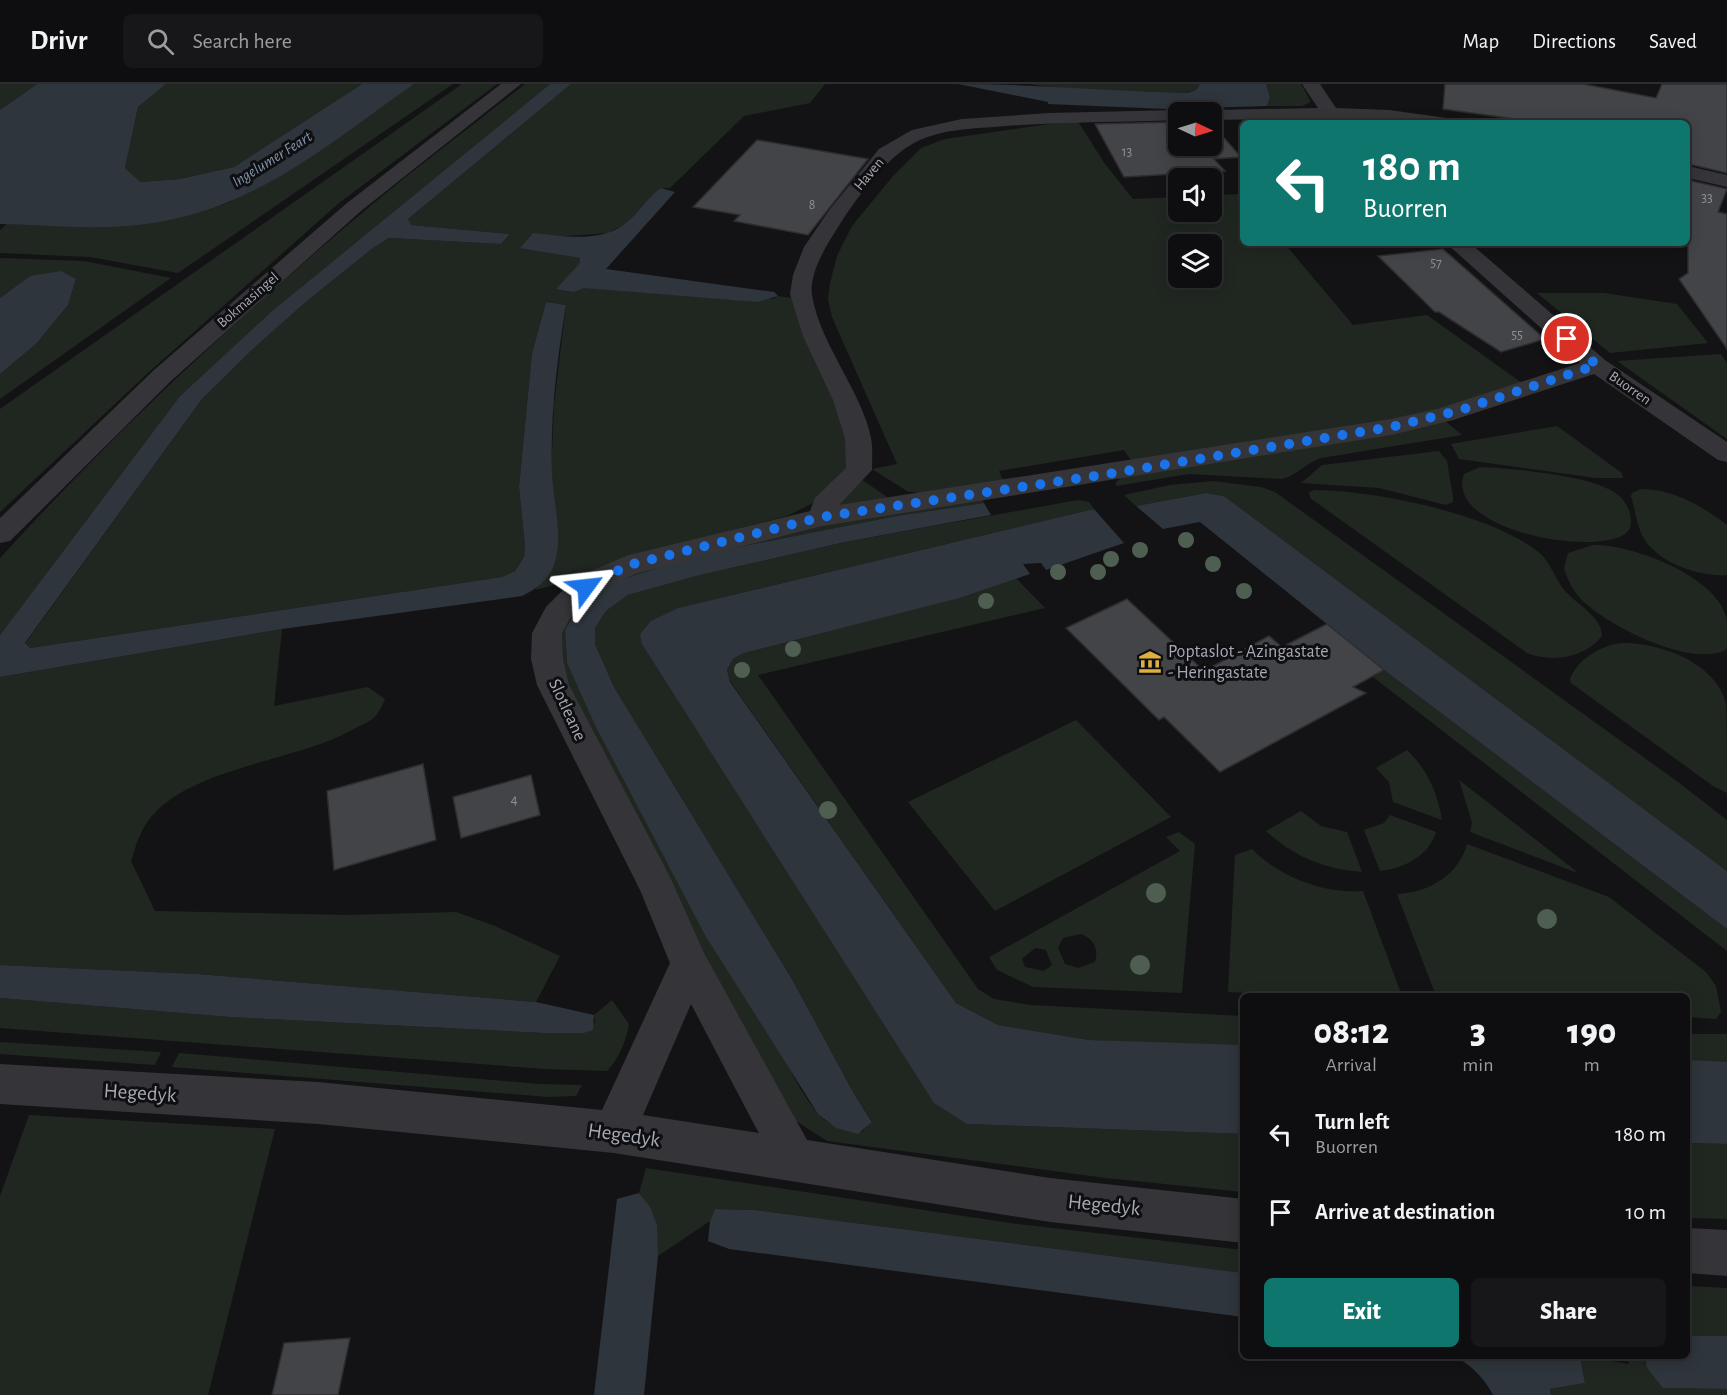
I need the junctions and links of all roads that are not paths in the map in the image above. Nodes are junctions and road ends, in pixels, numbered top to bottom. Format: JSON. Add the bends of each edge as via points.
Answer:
{"nodes":[{"id":1,"x":512,"y":84,"type":"edge"},
{"id":2,"x":1311,"y":84,"type":"edge"},
{"id":3,"x":1168,"y":115,"type":"edge"},
{"id":4,"x":1222,"y":115,"type":"edge"},
{"id":5,"x":1334,"y":118,"type":"edge"},
{"id":6,"x":1430,"y":120,"type":"edge"},
{"id":7,"x":1690,"y":172,"type":"edge"},
{"id":8,"x":1727,"y":180,"type":"edge"},
{"id":9,"x":1460,"y":246,"type":"edge"},
{"id":10,"x":1597,"y":365,"type":"junction"},
{"id":11,"x":1727,"y":454,"type":"edge"},
{"id":12,"x":859,"y":470,"type":"junction"},
{"id":13,"x":905,"y":504,"type":"junction"},
{"id":14,"x":822,"y":517,"type":"junction"},
{"id":15,"x":0,"y":534,"type":"edge"},
{"id":16,"x":689,"y":963,"type":"junction"},
{"id":17,"x":0,"y":1084,"type":"edge"},
{"id":18,"x":614,"y":1132,"type":"junction"},
{"id":19,"x":794,"y":1161,"type":"junction"},
{"id":20,"x":1240,"y":1221,"type":"edge"},
{"id":21,"x":1690,"y":1251,"type":"edge"},
{"id":22,"x":1727,"y":1253,"type":"edge"}],
"edges":[{"from":1,"to":15,"type":"street","name":"Bokmasingel","via":[[328,230],[164,375]]},
{"from":2,"to":5,"type":"street"},
{"from":3,"to":12,"type":"street","name":"Haven","via":[[962,124],[918,134],[886,153],[837,213],[816,247],[801,294],[815,336],[846,399],[858,438]]},
{"from":4,"to":5,"type":"street"},
{"from":5,"to":6,"type":"street","via":[[1401,115]]},
{"from":7,"to":8,"type":"street"},
{"from":9,"to":10,"type":"street","name":"Buorren"},
{"from":10,"to":11,"type":"street","name":"Buorren"},
{"from":10,"to":13,"type":"street","name":"Slotleane","via":[[1444,415],[1095,486]]},
{"from":12,"to":13,"type":"street"},
{"from":12,"to":14,"type":"street","via":[[825,504]]},
{"from":13,"to":14,"type":"street","name":"Slotleane"},
{"from":14,"to":16,"type":"street","name":"Slotleane","via":[[629,565],[598,579],[574,596],[557,614],[548,633],[547,659],[553,685],[657,888]]},
{"from":16,"to":18,"type":"street"},
{"from":16,"to":19,"type":"street","name":"Slotleane"},
{"from":17,"to":18,"type":"street","name":"Hegedyk","via":[[318,1104]]},
{"from":18,"to":19,"type":"street","name":"Hegedyk"},
{"from":19,"to":20,"type":"street","name":"Hegedyk","via":[[1050,1200]]},
{"from":21,"to":22,"type":"street"}]}
